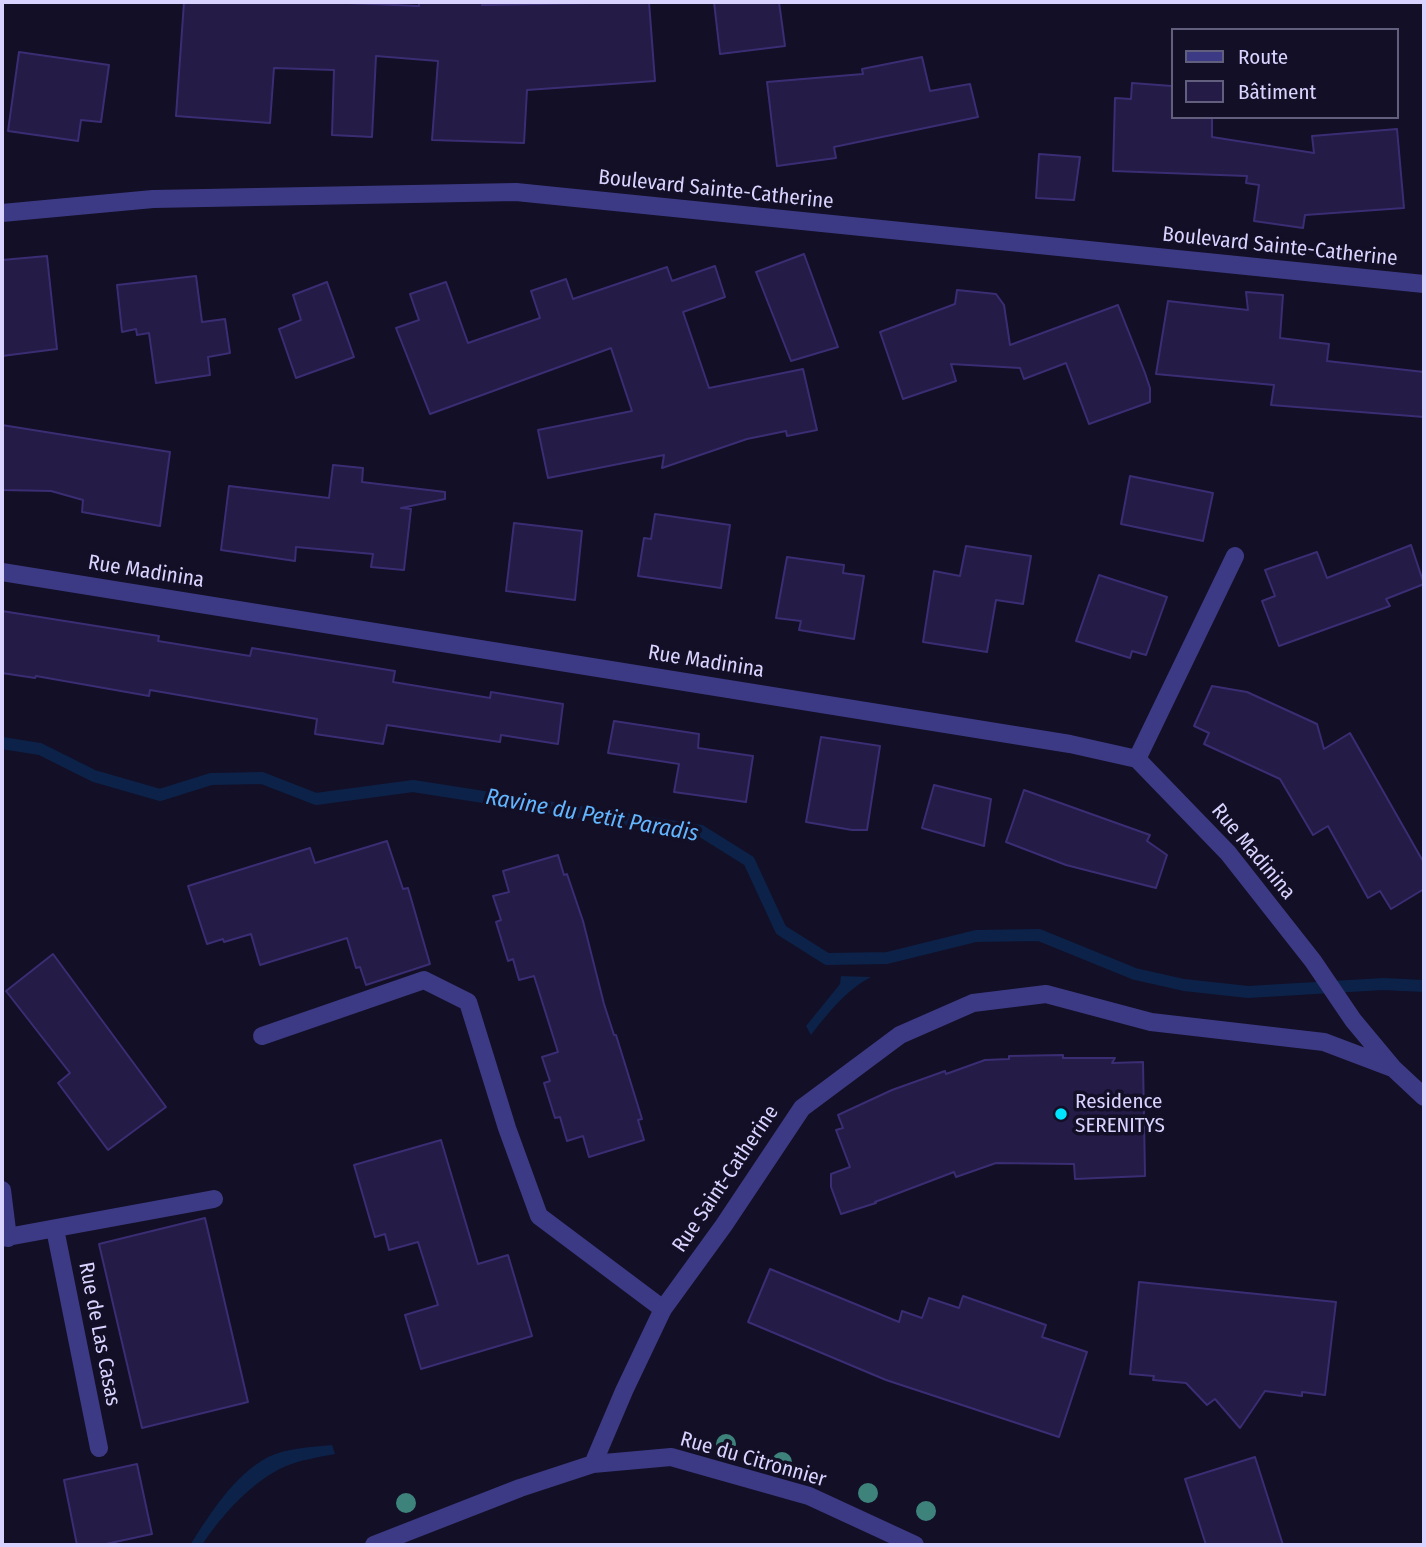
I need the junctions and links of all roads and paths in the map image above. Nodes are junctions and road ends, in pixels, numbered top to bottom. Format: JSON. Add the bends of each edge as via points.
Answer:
{"nodes":[{"id":1,"x":2,"y":214,"type":"edge"},
{"id":2,"x":1424,"y":284,"type":"edge"},
{"id":3,"x":1235,"y":556,"type":"dead end"},
{"id":4,"x":2,"y":572,"type":"edge"},
{"id":5,"x":1138,"y":759,"type":"junction"},
{"id":6,"x":262,"y":1036,"type":"dead end"},
{"id":7,"x":1393,"y":1068,"type":"junction"},
{"id":8,"x":1424,"y":1097,"type":"edge"},
{"id":9,"x":2,"y":1190,"type":"edge"},
{"id":10,"x":214,"y":1199,"type":"dead end"},
{"id":11,"x":55,"y":1230,"type":"junction"},
{"id":12,"x":5,"y":1238,"type":"edge"},
{"id":13,"x":663,"y":1310,"type":"junction"},
{"id":14,"x":99,"y":1448,"type":"dead end"},
{"id":15,"x":593,"y":1464,"type":"junction"},
{"id":16,"x":374,"y":1545,"type":"edge"},
{"id":17,"x":915,"y":1545,"type":"edge"}],
"edges":[{"from":1,"to":2,"type":"street","name":"Boulevard Sainte-Catherine","via":[[153,199],[516,192]]},
{"from":3,"to":5,"type":"street"},
{"from":4,"to":5,"type":"street","name":"Rue Madinina","via":[[1070,744]]},
{"from":5,"to":7,"type":"street","name":"Rue Madinina","via":[[1228,853]]},
{"from":6,"to":13,"type":"street","via":[[424,981],[468,1002],[539,1216]]},
{"from":7,"to":8,"type":"street","name":"Rue Madinina"},
{"from":7,"to":13,"type":"street","name":"Rue Saint-Catherine","via":[[1324,1042],[1151,1021],[1046,995],[973,1003],[900,1035],[802,1108]]},
{"from":9,"to":12,"type":"street"},
{"from":10,"to":11,"type":"street"},
{"from":11,"to":12,"type":"street"},
{"from":11,"to":14,"type":"street","name":"Rue de Las Casas"},
{"from":13,"to":15,"type":"street","name":"Rue Saint-Catherine"},
{"from":15,"to":16,"type":"street","name":"Rue du Citronnier"},
{"from":15,"to":17,"type":"street","name":"Rue du Citronnier","via":[[671,1457],[809,1496]]}]}
